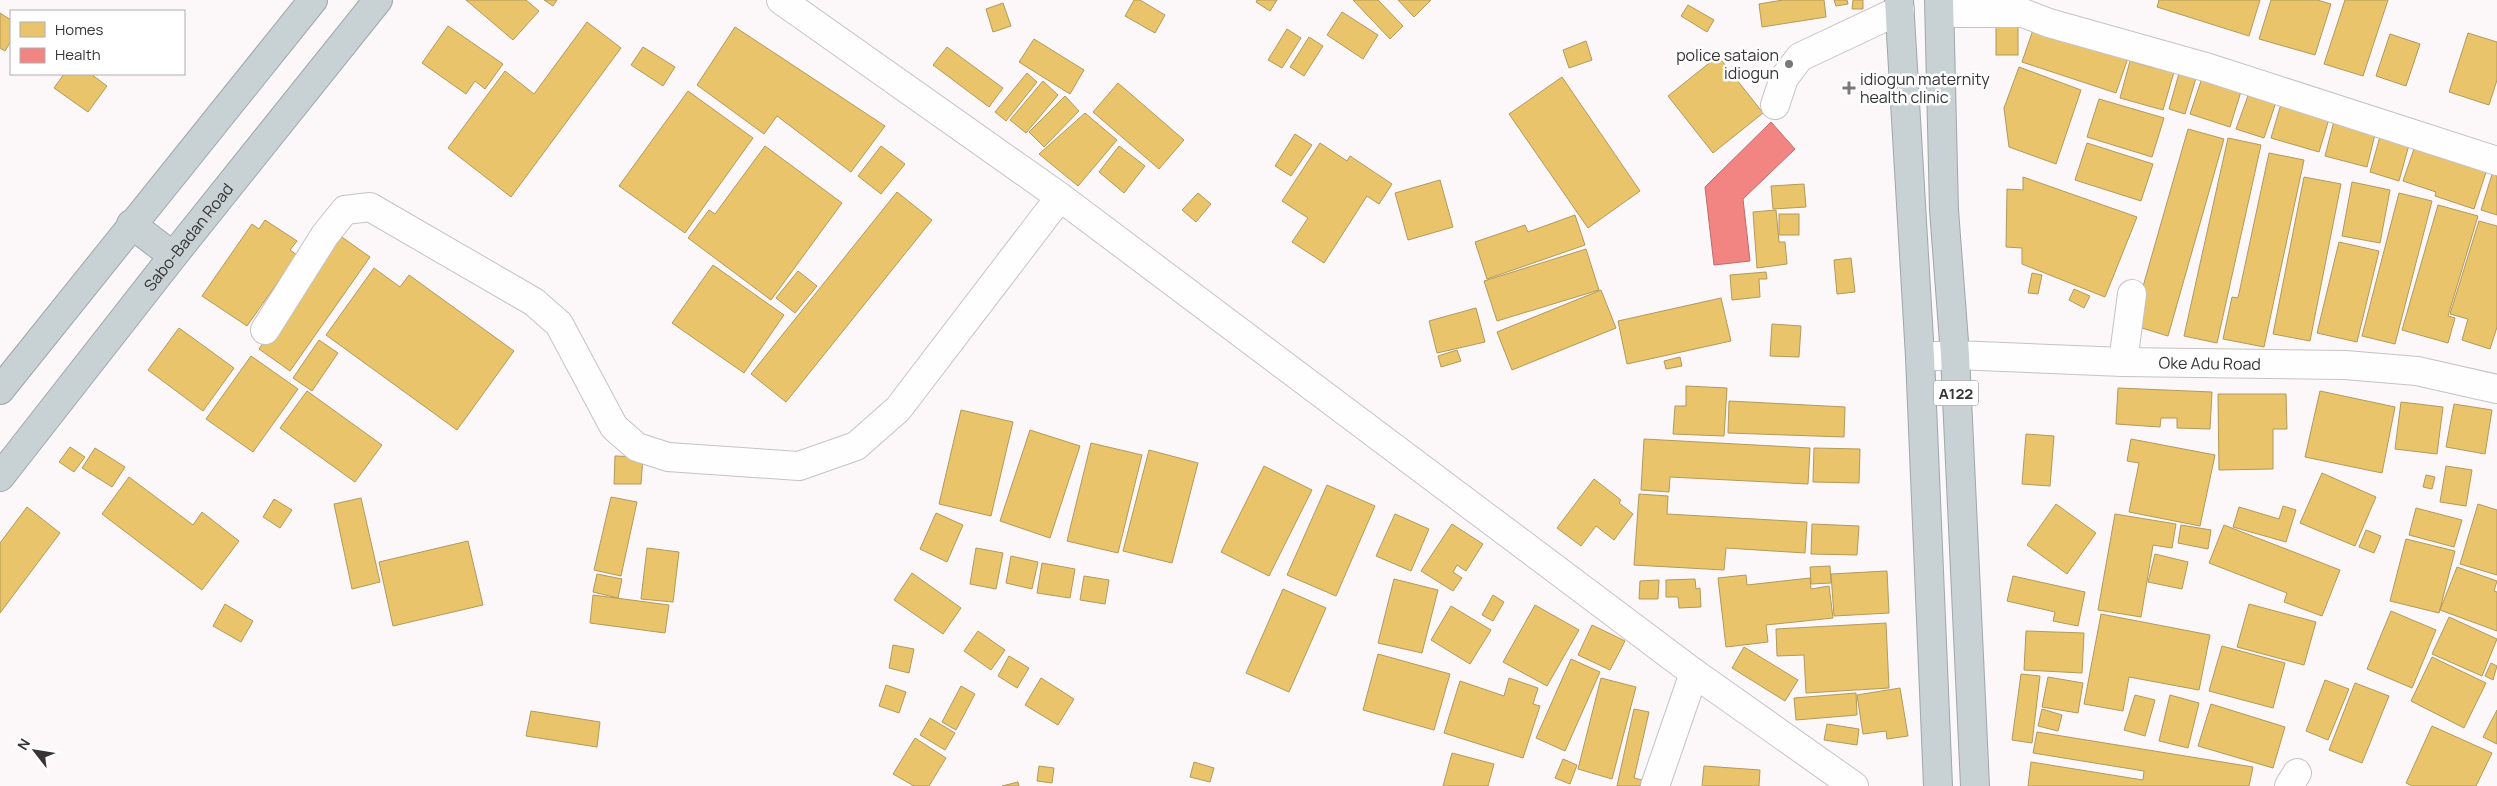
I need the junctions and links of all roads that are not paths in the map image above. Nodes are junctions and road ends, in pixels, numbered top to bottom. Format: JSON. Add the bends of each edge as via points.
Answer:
{"nodes":[{"id":1,"x":312,"y":0,"type":"edge"},
{"id":2,"x":378,"y":0,"type":"edge"},
{"id":3,"x":781,"y":0,"type":"edge"},
{"id":4,"x":1899,"y":5,"type":"edge"},
{"id":5,"x":1940,"y":7,"type":"edge"},
{"id":6,"x":1775,"y":105,"type":"dead end"},
{"id":7,"x":2497,"y":161,"type":"edge"},
{"id":8,"x":1060,"y":197,"type":"junction"},
{"id":9,"x":131,"y":224,"type":"junction"},
{"id":10,"x":172,"y":256,"type":"junction"},
{"id":11,"x":2132,"y":294,"type":"dead end"},
{"id":12,"x":265,"y":330,"type":"dead end"},
{"id":13,"x":1955,"y":355,"type":"junction"},
{"id":14,"x":1920,"y":357,"type":"junction"},
{"id":15,"x":2123,"y":362,"type":"junction"},
{"id":16,"x":2497,"y":389,"type":"edge"},
{"id":17,"x":0,"y":390,"type":"edge"},
{"id":18,"x":0,"y":477,"type":"edge"},
{"id":19,"x":1694,"y":673,"type":"junction"},
{"id":20,"x":1655,"y":786,"type":"edge"},
{"id":21,"x":1854,"y":786,"type":"edge"},
{"id":22,"x":1938,"y":786,"type":"edge"},
{"id":23,"x":1975,"y":786,"type":"edge"}],
"edges":[{"from":1,"to":9,"type":"highway"},
{"from":2,"to":10,"type":"highway","name":"Sabo-Badan Road"},
{"from":3,"to":8,"type":"street"},
{"from":4,"to":6,"type":"street","via":[[1800,57],[1784,78]]},
{"from":4,"to":14,"type":"highway","number":"A122"},
{"from":5,"to":7,"type":"street","via":[[2023,13],[2209,68]]},
{"from":5,"to":13,"type":"highway","number":"A122","via":[[1944,210]]},
{"from":8,"to":12,"type":"street","via":[[898,409],[856,446],[799,466],[668,456],[637,448],[614,427],[559,324],[534,302],[370,207],[345,210],[325,235]]},
{"from":8,"to":19,"type":"street"},
{"from":9,"to":10,"type":"highway"},
{"from":9,"to":17,"type":"highway"},
{"from":10,"to":18,"type":"highway","name":"Sabo-Badan Road"},
{"from":11,"to":15,"type":"street"},
{"from":13,"to":14,"type":"street","name":"Oke Adu Road"},
{"from":13,"to":15,"type":"street","name":"Oke Adu Road"},
{"from":13,"to":23,"type":"highway","number":"A122"},
{"from":14,"to":22,"type":"highway","number":"A122"},
{"from":15,"to":16,"type":"street","name":"Oke Adu Road","via":[[2345,365],[2416,371]]},
{"from":19,"to":20,"type":"street"},
{"from":19,"to":21,"type":"street"}]}
